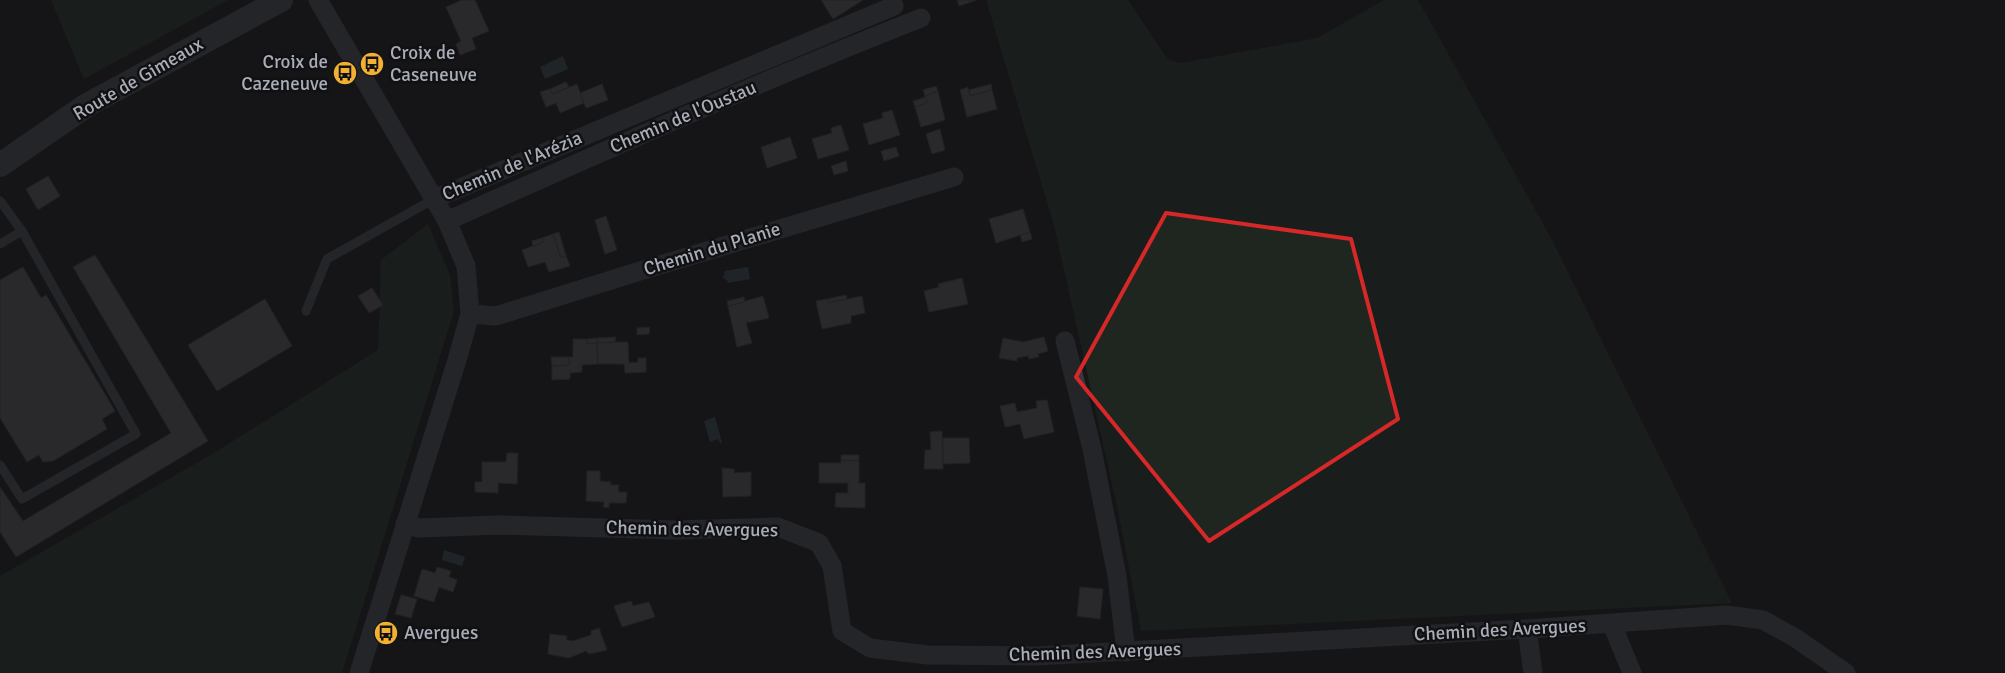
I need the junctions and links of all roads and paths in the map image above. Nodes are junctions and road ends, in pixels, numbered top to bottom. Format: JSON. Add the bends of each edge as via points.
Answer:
{"nodes":[{"id":1,"x":281,"y":0,"type":"edge"},
{"id":2,"x":318,"y":0,"type":"edge"},
{"id":3,"x":894,"y":6,"type":"dead end"},
{"id":4,"x":921,"y":18,"type":"dead end"},
{"id":5,"x":0,"y":165,"type":"edge"},
{"id":6,"x":954,"y":176,"type":"dead end"},
{"id":7,"x":434,"y":199,"type":"junction"},
{"id":8,"x":0,"y":201,"type":"edge"},
{"id":9,"x":446,"y":221,"type":"junction"},
{"id":10,"x":22,"y":231,"type":"junction"},
{"id":11,"x":0,"y":244,"type":"edge"},
{"id":12,"x":306,"y":311,"type":"dead end"},
{"id":13,"x":470,"y":314,"type":"junction"},
{"id":14,"x":1065,"y":341,"type":"dead end"},
{"id":15,"x":0,"y":465,"type":"edge"},
{"id":16,"x":405,"y":524,"type":"junction"},
{"id":17,"x":1612,"y":624,"type":"junction"},
{"id":18,"x":1527,"y":629,"type":"junction"},
{"id":19,"x":1126,"y":652,"type":"junction"},
{"id":20,"x":359,"y":673,"type":"edge"},
{"id":21,"x":1533,"y":673,"type":"edge"},
{"id":22,"x":1632,"y":673,"type":"edge"},
{"id":23,"x":1846,"y":673,"type":"edge"}],
"edges":[{"from":1,"to":5,"type":"street","name":"Route de Gimeaux","via":[[87,105]]},
{"from":2,"to":7,"type":"street"},
{"from":3,"to":7,"type":"street","name":"Chemin de l'Arézia"},
{"from":4,"to":9,"type":"street","name":"Chemin de l'Oustau","via":[[695,110]]},
{"from":6,"to":13,"type":"street","name":"Chemin du Planie","via":[[496,316]]},
{"from":7,"to":9,"type":"street"},
{"from":7,"to":12,"type":"lane","via":[[327,259]]},
{"from":8,"to":10,"type":"lane"},
{"from":9,"to":13,"type":"street","via":[[466,266]]},
{"from":10,"to":11,"type":"lane"},
{"from":10,"to":15,"type":"lane","via":[[136,434],[22,499]]},
{"from":13,"to":16,"type":"street"},
{"from":14,"to":19,"type":"street","via":[[1100,488],[1117,576]]},
{"from":16,"to":19,"type":"street","name":"Chemin des Avergues","via":[[419,528],[498,526],[675,530],[778,527],[819,543],[832,566],[842,630],[870,648],[928,654],[1026,656]]},
{"from":16,"to":20,"type":"street"},
{"from":17,"to":18,"type":"street","name":"Chemin des Avergues"},
{"from":17,"to":22,"type":"street"},
{"from":17,"to":23,"type":"street","name":"Chemin des Avergues","via":[[1727,615],[1763,620]]},
{"from":18,"to":19,"type":"street","name":"Chemin des Avergues"},
{"from":18,"to":21,"type":"street"}]}
